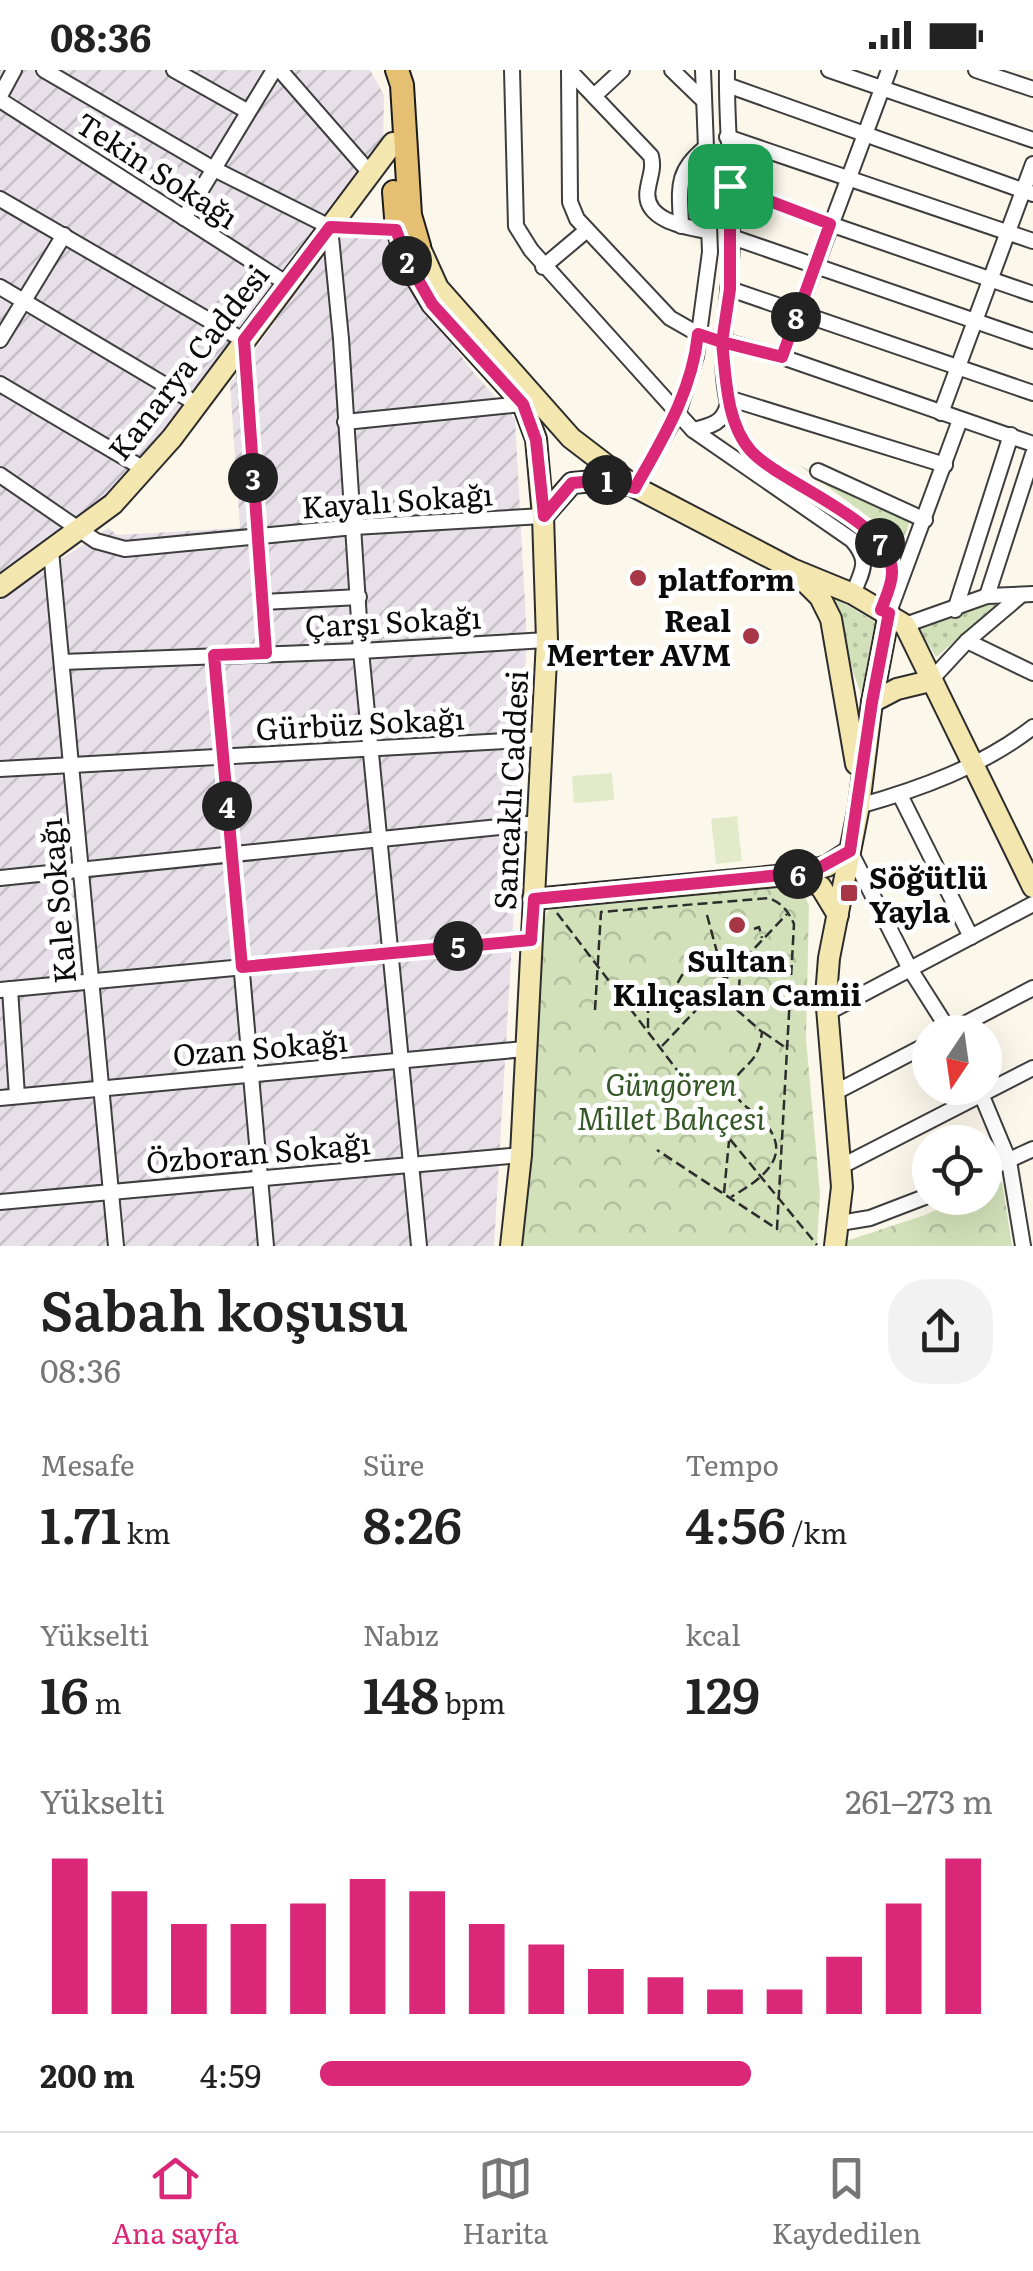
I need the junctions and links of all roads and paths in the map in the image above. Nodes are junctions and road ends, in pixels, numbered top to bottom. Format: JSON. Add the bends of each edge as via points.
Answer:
{"nodes":[{"id":1,"x":14,"y":70,"type":"edge"},
{"id":2,"x":44,"y":70,"type":"edge"},
{"id":3,"x":174,"y":70,"type":"edge"},
{"id":4,"x":277,"y":70,"type":"edge"},
{"id":5,"x":382,"y":70,"type":"edge"},
{"id":6,"x":512,"y":70,"type":"edge"},
{"id":7,"x":569,"y":70,"type":"edge"},
{"id":8,"x":622,"y":70,"type":"edge"},
{"id":9,"x":672,"y":70,"type":"edge"},
{"id":10,"x":704,"y":70,"type":"edge"},
{"id":11,"x":829,"y":70,"type":"edge"},
{"id":12,"x":888,"y":70,"type":"edge"},
{"id":13,"x":976,"y":70,"type":"edge"},
{"id":14,"x":1007,"y":74,"type":"edge"},
{"id":15,"x":404,"y":75,"type":"edge"},
{"id":16,"x":727,"y":78,"type":"edge"},
{"id":17,"x":882,"y":88,"type":"junction"},
{"id":18,"x":1033,"y":88,"type":"edge"},
{"id":19,"x":594,"y":96,"type":"junction"},
{"id":20,"x":0,"y":98,"type":"edge"},
{"id":21,"x":702,"y":99,"type":"junction"},
{"id":22,"x":247,"y":111,"type":"junction"},
{"id":23,"x":865,"y":134,"type":"junction"},
{"id":24,"x":727,"y":138,"type":"junction"},
{"id":25,"x":1033,"y":140,"type":"edge"},
{"id":26,"x":393,"y":143,"type":"junction"},
{"id":27,"x":705,"y":148,"type":"junction"},
{"id":28,"x":1033,"y":164,"type":"edge"},
{"id":29,"x":212,"y":168,"type":"junction"},
{"id":30,"x":370,"y":172,"type":"junction"},
{"id":31,"x":847,"y":180,"type":"junction"},
{"id":32,"x":730,"y":186,"type":"junction"},
{"id":33,"x":1028,"y":192,"type":"edge"},
{"id":34,"x":0,"y":199,"type":"edge"},
{"id":35,"x":184,"y":218,"type":"junction"},
{"id":36,"x":830,"y":224,"type":"junction"},
{"id":37,"x":681,"y":226,"type":"junction"},
{"id":38,"x":330,"y":227,"type":"junction"},
{"id":39,"x":396,"y":230,"type":"junction"},
{"id":40,"x":587,"y":230,"type":"junction"},
{"id":41,"x":707,"y":231,"type":"junction"},
{"id":42,"x":1009,"y":232,"type":"junction"},
{"id":43,"x":64,"y":234,"type":"junction"},
{"id":44,"x":732,"y":237,"type":"junction"},
{"id":45,"x":1033,"y":241,"type":"edge"},
{"id":46,"x":420,"y":246,"type":"joint"},
{"id":47,"x":542,"y":267,"type":"junction"},
{"id":48,"x":814,"y":267,"type":"junction"},
{"id":49,"x":992,"y":279,"type":"junction"},
{"id":50,"x":286,"y":283,"type":"junction"},
{"id":51,"x":0,"y":287,"type":"edge"},
{"id":52,"x":730,"y":289,"type":"junction"},
{"id":53,"x":1033,"y":294,"type":"edge"},
{"id":54,"x":23,"y":300,"type":"junction"},
{"id":55,"x":798,"y":312,"type":"junction"},
{"id":56,"x":976,"y":322,"type":"junction"},
{"id":57,"x":698,"y":334,"type":"junction"},
{"id":58,"x":0,"y":340,"type":"edge"},
{"id":59,"x":244,"y":340,"type":"junction"},
{"id":60,"x":722,"y":342,"type":"junction"},
{"id":61,"x":1033,"y":342,"type":"edge"},
{"id":62,"x":782,"y":357,"type":"junction"},
{"id":63,"x":958,"y":368,"type":"junction"},
{"id":64,"x":0,"y":384,"type":"edge"},
{"id":65,"x":1033,"y":392,"type":"edge"},
{"id":66,"x":728,"y":398,"type":"junction"},
{"id":67,"x":196,"y":404,"type":"junction"},
{"id":68,"x":523,"y":404,"type":"junction"},
{"id":69,"x":678,"y":413,"type":"junction"},
{"id":70,"x":941,"y":414,"type":"junction"},
{"id":71,"x":960,"y":420,"type":"junction"},
{"id":72,"x":344,"y":422,"type":"junction"},
{"id":73,"x":693,"y":430,"type":"junction"},
{"id":74,"x":1012,"y":435,"type":"junction"},
{"id":75,"x":1033,"y":444,"type":"edge"},
{"id":76,"x":1033,"y":454,"type":"edge"},
{"id":77,"x":945,"y":465,"type":"junction"},
{"id":78,"x":144,"y":469,"type":"junction"},
{"id":79,"x":818,"y":471,"type":"dead end"},
{"id":80,"x":0,"y":475,"type":"edge"},
{"id":81,"x":635,"y":488,"type":"junction"},
{"id":82,"x":544,"y":516,"type":"junction"},
{"id":83,"x":925,"y":520,"type":"junction"},
{"id":84,"x":354,"y":527,"type":"junction"},
{"id":85,"x":81,"y":528,"type":"junction"},
{"id":86,"x":257,"y":537,"type":"junction"},
{"id":87,"x":51,"y":551,"type":"junction"},
{"id":88,"x":792,"y":569,"type":"junction"},
{"id":89,"x":4,"y":577,"type":"edge"},
{"id":90,"x":853,"y":594,"type":"junction"},
{"id":91,"x":1027,"y":595,"type":"edge"},
{"id":92,"x":988,"y":596,"type":"junction"},
{"id":93,"x":359,"y":597,"type":"junction"},
{"id":94,"x":262,"y":602,"type":"junction"},
{"id":95,"x":955,"y":610,"type":"junction"},
{"id":96,"x":892,"y":616,"type":"junction"},
{"id":97,"x":546,"y":640,"type":"junction"},
{"id":98,"x":967,"y":640,"type":"junction"},
{"id":99,"x":362,"y":651,"type":"junction"},
{"id":100,"x":266,"y":653,"type":"junction"},
{"id":101,"x":214,"y":655,"type":"junction"},
{"id":102,"x":62,"y":662,"type":"junction"},
{"id":103,"x":1033,"y":674,"type":"edge"},
{"id":104,"x":930,"y":681,"type":"junction"},
{"id":105,"x":872,"y":702,"type":"junction"},
{"id":106,"x":1033,"y":727,"type":"edge"},
{"id":107,"x":544,"y":739,"type":"junction"},
{"id":108,"x":371,"y":749,"type":"junction"},
{"id":109,"x":223,"y":757,"type":"junction"},
{"id":110,"x":973,"y":764,"type":"junction"},
{"id":111,"x":72,"y":765,"type":"junction"},
{"id":112,"x":0,"y":769,"type":"edge"},
{"id":113,"x":900,"y":794,"type":"junction"},
{"id":114,"x":859,"y":806,"type":"junction"},
{"id":115,"x":538,"y":823,"type":"junction"},
{"id":116,"x":380,"y":839,"type":"junction"},
{"id":117,"x":850,"y":851,"type":"junction"},
{"id":118,"x":232,"y":854,"type":"junction"},
{"id":119,"x":81,"y":869,"type":"junction"},
{"id":120,"x":798,"y":874,"type":"junction"},
{"id":121,"x":0,"y":878,"type":"edge"},
{"id":122,"x":1031,"y":880,"type":"edge"},
{"id":123,"x":539,"y":899,"type":"junction"},
{"id":124,"x":1033,"y":904,"type":"edge"},
{"id":125,"x":788,"y":912,"type":"junction"},
{"id":126,"x":838,"y":915,"type":"junction"},
{"id":127,"x":707,"y":916,"type":"dead end"},
{"id":128,"x":754,"y":928,"type":"dead end"},
{"id":129,"x":971,"y":937,"type":"junction"},
{"id":130,"x":531,"y":940,"type":"junction"},
{"id":131,"x":763,"y":940,"type":"junction"},
{"id":132,"x":741,"y":946,"type":"dead end"},
{"id":133,"x":390,"y":953,"type":"junction"},
{"id":134,"x":718,"y":955,"type":"junction"},
{"id":135,"x":744,"y":959,"type":"junction"},
{"id":136,"x":597,"y":964,"type":"junction"},
{"id":137,"x":242,"y":967,"type":"junction"},
{"id":138,"x":737,"y":967,"type":"junction"},
{"id":139,"x":910,"y":969,"type":"junction"},
{"id":140,"x":725,"y":980,"type":"junction"},
{"id":141,"x":91,"y":981,"type":"junction"},
{"id":142,"x":1033,"y":988,"type":"edge"},
{"id":143,"x":5,"y":989,"type":"edge"},
{"id":144,"x":626,"y":1001,"type":"junction"},
{"id":145,"x":648,"y":1002,"type":"junction"},
{"id":146,"x":595,"y":1010,"type":"dead end"},
{"id":147,"x":827,"y":1013,"type":"junction"},
{"id":148,"x":939,"y":1015,"type":"edge"},
{"id":149,"x":982,"y":1015,"type":"edge"},
{"id":150,"x":648,"y":1030,"type":"junction"},
{"id":151,"x":762,"y":1032,"type":"junction"},
{"id":152,"x":661,"y":1047,"type":"junction"},
{"id":153,"x":787,"y":1048,"type":"junction"},
{"id":154,"x":525,"y":1049,"type":"junction"},
{"id":155,"x":912,"y":1052,"type":"edge"},
{"id":156,"x":401,"y":1060,"type":"junction"},
{"id":157,"x":1033,"y":1068,"type":"edge"},
{"id":158,"x":252,"y":1074,"type":"junction"},
{"id":159,"x":1002,"y":1081,"type":"edge"},
{"id":160,"x":101,"y":1088,"type":"junction"},
{"id":161,"x":834,"y":1093,"type":"junction"},
{"id":162,"x":17,"y":1096,"type":"junction"},
{"id":163,"x":0,"y":1098,"type":"edge"},
{"id":164,"x":954,"y":1105,"type":"edge"},
{"id":165,"x":986,"y":1105,"type":"edge"},
{"id":166,"x":729,"y":1138,"type":"junction"},
{"id":167,"x":1033,"y":1149,"type":"edge"},
{"id":168,"x":657,"y":1150,"type":"dead end"},
{"id":169,"x":522,"y":1154,"type":"junction"},
{"id":170,"x":1009,"y":1161,"type":"junction"},
{"id":171,"x":1002,"y":1164,"type":"edge"},
{"id":172,"x":411,"y":1165,"type":"junction"},
{"id":173,"x":840,"y":1167,"type":"junction"},
{"id":174,"x":260,"y":1178,"type":"junction"},
{"id":175,"x":762,"y":1179,"type":"junction"},
{"id":176,"x":111,"y":1192,"type":"junction"},
{"id":177,"x":724,"y":1194,"type":"junction"},
{"id":178,"x":730,"y":1198,"type":"junction"},
{"id":179,"x":912,"y":1201,"type":"edge"},
{"id":180,"x":0,"y":1202,"type":"edge"},
{"id":181,"x":780,"y":1203,"type":"junction"},
{"id":182,"x":840,"y":1223,"type":"junction"},
{"id":183,"x":116,"y":1246,"type":"edge"},
{"id":184,"x":266,"y":1246,"type":"edge"},
{"id":185,"x":419,"y":1246,"type":"edge"},
{"id":186,"x":511,"y":1246,"type":"edge"},
{"id":187,"x":818,"y":1246,"type":"edge"},
{"id":188,"x":835,"y":1246,"type":"edge"},
{"id":189,"x":1023,"y":1246,"type":"edge"}],
"edges":[{"from":1,"to":20,"type":"street"},
{"from":2,"to":29,"type":"street"},
{"from":3,"to":22,"type":"street"},
{"from":4,"to":22,"type":"street"},
{"from":4,"to":30,"type":"street"},
{"from":5,"to":26,"type":"main road"},
{"from":6,"to":47,"type":"street","via":[[516,226]]},
{"from":7,"to":19,"type":"street"},
{"from":7,"to":40,"type":"street","via":[[570,202]]},
{"from":8,"to":19,"type":"street"},
{"from":9,"to":21,"type":"street"},
{"from":10,"to":21,"type":"street"},
{"from":11,"to":17,"type":"street"},
{"from":12,"to":17,"type":"street"},
{"from":13,"to":14,"type":"street"},
{"from":14,"to":18,"type":"street"},
{"from":15,"to":46,"type":"main road","via":[[410,215]]},
{"from":16,"to":23,"type":"street"},
{"from":16,"to":24,"type":"street"},
{"from":17,"to":23,"type":"street"},
{"from":17,"to":25,"type":"street"},
{"from":19,"to":37,"type":"street","via":[[651,156],[648,202],[660,217]]},
{"from":20,"to":35,"type":"street","name":"Tekin Sokağı"},
{"from":21,"to":27,"type":"street"},
{"from":22,"to":29,"type":"street"},
{"from":23,"to":31,"type":"street"},
{"from":23,"to":33,"type":"street"},
{"from":24,"to":31,"type":"street"},
{"from":24,"to":32,"type":"street"},
{"from":26,"to":30,"type":"main road","name":"Kanarya Caddesi"},
{"from":26,"to":39,"type":"main road"},
{"from":27,"to":37,"type":"street","via":[[680,178]]},
{"from":27,"to":41,"type":"street"},
{"from":28,"to":33,"type":"street"},
{"from":29,"to":35,"type":"street"},
{"from":29,"to":38,"type":"street"},
{"from":30,"to":38,"type":"main road","name":"Kanarya Caddesi"},
{"from":31,"to":36,"type":"street"},
{"from":31,"to":42,"type":"street"},
{"from":32,"to":36,"type":"street"},
{"from":32,"to":44,"type":"street"},
{"from":33,"to":42,"type":"street"},
{"from":34,"to":43,"type":"street"},
{"from":35,"to":50,"type":"street","name":"Tekin Sokağı"},
{"from":36,"to":48,"type":"street"},
{"from":36,"to":49,"type":"street"},
{"from":37,"to":41,"type":"street"},
{"from":38,"to":39,"type":"street"},
{"from":38,"to":50,"type":"main road","name":"Kanarya Caddesi"},
{"from":38,"to":72,"type":"street"},
{"from":39,"to":68,"type":"main road","via":[[432,304]]},
{"from":40,"to":47,"type":"street"},
{"from":40,"to":57,"type":"street","via":[[670,318]]},
{"from":41,"to":57,"type":"street"},
{"from":42,"to":45,"type":"street"},
{"from":42,"to":49,"type":"street"},
{"from":43,"to":54,"type":"street"},
{"from":43,"to":59,"type":"street"},
{"from":44,"to":48,"type":"street"},
{"from":44,"to":52,"type":"street"},
{"from":46,"to":81,"type":"main road","via":[[438,288],[571,438]]},
{"from":47,"to":69,"type":"street"},
{"from":48,"to":55,"type":"street"},
{"from":48,"to":56,"type":"street"},
{"from":49,"to":53,"type":"street"},
{"from":49,"to":56,"type":"street"},
{"from":50,"to":59,"type":"main road","name":"Kanarya Caddesi"},
{"from":51,"to":54,"type":"street"},
{"from":52,"to":55,"type":"street"},
{"from":52,"to":60,"type":"street"},
{"from":54,"to":58,"type":"street"},
{"from":54,"to":67,"type":"street"},
{"from":55,"to":62,"type":"street"},
{"from":55,"to":63,"type":"street"},
{"from":56,"to":61,"type":"street"},
{"from":56,"to":63,"type":"street"},
{"from":57,"to":60,"type":"street"},
{"from":57,"to":69,"type":"street"},
{"from":59,"to":67,"type":"main road","name":"Kanarya Caddesi"},
{"from":59,"to":86,"type":"street"},
{"from":60,"to":62,"type":"street"},
{"from":60,"to":66,"type":"street"},
{"from":62,"to":70,"type":"street"},
{"from":63,"to":65,"type":"street"},
{"from":63,"to":70,"type":"street"},
{"from":64,"to":78,"type":"street"},
{"from":66,"to":73,"type":"street","via":[[720,422]]},
{"from":66,"to":77,"type":"street"},
{"from":66,"to":96,"type":"street","via":[[752,452],[880,541],[890,560]]},
{"from":67,"to":78,"type":"main road","name":"Kanarya Caddesi"},
{"from":68,"to":72,"type":"street"},
{"from":68,"to":82,"type":"main road","name":"Sancaklı Caddesi","via":[[536,440]]},
{"from":69,"to":73,"type":"street"},
{"from":69,"to":81,"type":"street"},
{"from":70,"to":71,"type":"street"},
{"from":71,"to":74,"type":"street"},
{"from":71,"to":77,"type":"street"},
{"from":72,"to":84,"type":"street"},
{"from":73,"to":90,"type":"street","via":[[852,540],[864,565]]},
{"from":74,"to":75,"type":"street"},
{"from":74,"to":95,"type":"street"},
{"from":76,"to":92,"type":"street"},
{"from":77,"to":83,"type":"street"},
{"from":78,"to":85,"type":"main road","name":"Kanarya Caddesi"},
{"from":79,"to":83,"type":"street"},
{"from":80,"to":85,"type":"street","name":"Kayalı Sokağı"},
{"from":81,"to":82,"type":"main road","via":[[606,480],[572,483]]},
{"from":81,"to":88,"type":"main road"},
{"from":82,"to":84,"type":"street","name":"Kayalı Sokağı"},
{"from":82,"to":97,"type":"main road","name":"Sancaklı Caddesi"},
{"from":83,"to":96,"type":"street"},
{"from":84,"to":86,"type":"street","name":"Kayalı Sokağı"},
{"from":84,"to":93,"type":"street"},
{"from":85,"to":86,"type":"street","name":"Kayalı Sokağı","via":[[96,541],[125,549]]},
{"from":85,"to":87,"type":"main road","name":"Kanarya Caddesi"},
{"from":86,"to":94,"type":"street"},
{"from":87,"to":89,"type":"main road","name":"Kanarya Caddesi"},
{"from":87,"to":102,"type":"street","name":"Kale Sokağı"},
{"from":88,"to":90,"type":"main road"},
{"from":88,"to":114,"type":"main road","via":[[830,618],[854,738]]},
{"from":90,"to":96,"type":"main road"},
{"from":91,"to":92,"type":"street"},
{"from":91,"to":98,"type":"street"},
{"from":92,"to":95,"type":"street"},
{"from":93,"to":94,"type":"street"},
{"from":93,"to":99,"type":"street"},
{"from":94,"to":100,"type":"street"},
{"from":95,"to":96,"type":"street"},
{"from":96,"to":104,"type":"main road"},
{"from":96,"to":105,"type":"main road"},
{"from":97,"to":99,"type":"street","name":"Çarşı Sokağı"},
{"from":97,"to":107,"type":"main road","name":"Sancaklı Caddesi"},
{"from":98,"to":103,"type":"street"},
{"from":98,"to":104,"type":"street"},
{"from":99,"to":100,"type":"street","name":"Çarşı Sokağı"},
{"from":99,"to":108,"type":"street"},
{"from":100,"to":101,"type":"street","name":"Çarşı Sokağı"},
{"from":101,"to":102,"type":"street","name":"Çarşı Sokağı"},
{"from":101,"to":109,"type":"street"},
{"from":102,"to":111,"type":"street","name":"Kale Sokağı"},
{"from":104,"to":105,"type":"main road"},
{"from":104,"to":110,"type":"main road"},
{"from":105,"to":114,"type":"main road"},
{"from":106,"to":110,"type":"street"},
{"from":107,"to":108,"type":"street","name":"Gürbüz Sokağı"},
{"from":107,"to":115,"type":"main road","name":"Sancaklı Caddesi"},
{"from":108,"to":109,"type":"street","name":"Gürbüz Sokağı"},
{"from":108,"to":116,"type":"street"},
{"from":109,"to":111,"type":"street","name":"Gürbüz Sokağı"},
{"from":109,"to":118,"type":"street"},
{"from":110,"to":113,"type":"street"},
{"from":110,"to":122,"type":"main road"},
{"from":111,"to":112,"type":"street","name":"Gürbüz Sokağı"},
{"from":111,"to":119,"type":"street","name":"Kale Sokağı"},
{"from":113,"to":114,"type":"street"},
{"from":113,"to":129,"type":"street"},
{"from":114,"to":117,"type":"main road"},
{"from":115,"to":116,"type":"street"},
{"from":115,"to":123,"type":"main road","name":"Sancaklı Caddesi"},
{"from":116,"to":118,"type":"street"},
{"from":116,"to":133,"type":"street"},
{"from":117,"to":120,"type":"main road"},
{"from":117,"to":126,"type":"main road"},
{"from":117,"to":139,"type":"street"},
{"from":118,"to":119,"type":"street"},
{"from":118,"to":137,"type":"street"},
{"from":119,"to":121,"type":"street"},
{"from":119,"to":141,"type":"street","name":"Kale Sokağı"},
{"from":120,"to":123,"type":"main road"},
{"from":120,"to":126,"type":"main road","via":[[821,887]]},
{"from":123,"to":130,"type":"main road","name":"Sancaklı Caddesi"},
{"from":123,"to":136,"type":"path"},
{"from":124,"to":129,"type":"street"},
{"from":125,"to":131,"type":"path"},
{"from":125,"to":136,"type":"path","via":[[769,898],[600,912]]},
{"from":125,"to":153,"type":"path","via":[[794,924]]},
{"from":126,"to":147,"type":"main road"},
{"from":127,"to":134,"type":"path"},
{"from":128,"to":131,"type":"path"},
{"from":129,"to":139,"type":"street"},
{"from":130,"to":133,"type":"street"},
{"from":130,"to":154,"type":"main road","name":"Sancaklı Caddesi"},
{"from":131,"to":135,"type":"path"},
{"from":132,"to":135,"type":"path"},
{"from":133,"to":137,"type":"street"},
{"from":133,"to":156,"type":"street"},
{"from":134,"to":138,"type":"path"},
{"from":134,"to":140,"type":"path"},
{"from":134,"to":145,"type":"path","via":[[694,957],[669,996]]},
{"from":135,"to":138,"type":"path"},
{"from":136,"to":144,"type":"path"},
{"from":136,"to":146,"type":"path"},
{"from":137,"to":141,"type":"street"},
{"from":137,"to":158,"type":"street"},
{"from":138,"to":140,"type":"path"},
{"from":138,"to":151,"type":"path","via":[[737,1010]]},
{"from":139,"to":147,"type":"street"},
{"from":139,"to":148,"type":"street"},
{"from":140,"to":152,"type":"path"},
{"from":141,"to":143,"type":"street"},
{"from":141,"to":160,"type":"street","name":"Kale Sokağı"},
{"from":142,"to":149,"type":"street"},
{"from":143,"to":162,"type":"street"},
{"from":144,"to":145,"type":"path"},
{"from":144,"to":150,"type":"path"},
{"from":145,"to":150,"type":"path"},
{"from":147,"to":161,"type":"main road"},
{"from":150,"to":152,"type":"path"},
{"from":151,"to":153,"type":"path"},
{"from":151,"to":175,"type":"path","via":[[755,1057],[733,1087],[774,1141]]},
{"from":152,"to":166,"type":"path"},
{"from":153,"to":181,"type":"path"},
{"from":154,"to":156,"type":"street","name":"Ozan Sokağı"},
{"from":154,"to":169,"type":"main road","name":"Sancaklı Caddesi"},
{"from":155,"to":161,"type":"street"},
{"from":156,"to":158,"type":"street","name":"Ozan Sokağı"},
{"from":156,"to":172,"type":"street"},
{"from":157,"to":159,"type":"street"},
{"from":158,"to":160,"type":"street","name":"Ozan Sokağı"},
{"from":158,"to":174,"type":"street"},
{"from":160,"to":162,"type":"street","name":"Ozan Sokağı"},
{"from":160,"to":176,"type":"street","name":"Kale Sokağı"},
{"from":161,"to":173,"type":"main road"},
{"from":162,"to":163,"type":"street","name":"Ozan Sokağı"},
{"from":164,"to":173,"type":"street"},
{"from":165,"to":170,"type":"street"},
{"from":166,"to":175,"type":"path"},
{"from":166,"to":177,"type":"path"},
{"from":167,"to":170,"type":"street"},
{"from":168,"to":177,"type":"path"},
{"from":169,"to":172,"type":"street","name":"Özboran Sokağı"},
{"from":169,"to":186,"type":"main road","name":"Sancaklı Caddesi"},
{"from":170,"to":171,"type":"street"},
{"from":170,"to":189,"type":"street"},
{"from":172,"to":174,"type":"street","name":"Özboran Sokağı"},
{"from":172,"to":185,"type":"street"},
{"from":173,"to":182,"type":"main road"},
{"from":174,"to":176,"type":"street","name":"Özboran Sokağı"},
{"from":174,"to":184,"type":"street"},
{"from":175,"to":178,"type":"path"},
{"from":175,"to":181,"type":"path"},
{"from":176,"to":180,"type":"street","name":"Özboran Sokağı"},
{"from":176,"to":183,"type":"street","name":"Kale Sokağı"},
{"from":177,"to":178,"type":"path"},
{"from":178,"to":181,"type":"path","via":[[777,1229]]},
{"from":179,"to":182,"type":"street"},
{"from":181,"to":187,"type":"path"},
{"from":182,"to":188,"type":"main road"}]}
